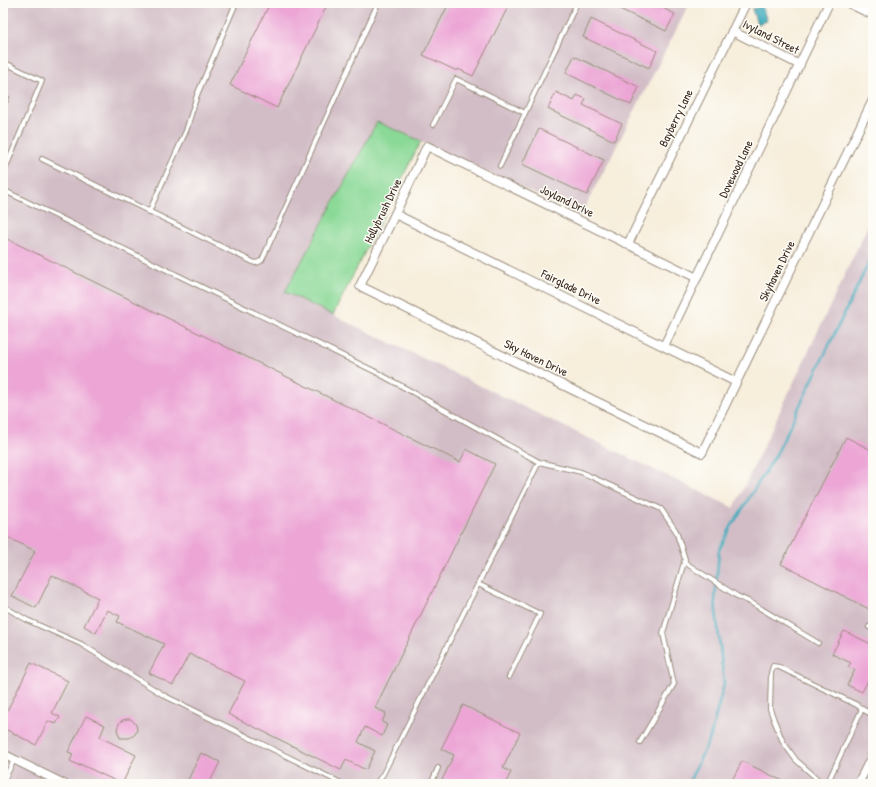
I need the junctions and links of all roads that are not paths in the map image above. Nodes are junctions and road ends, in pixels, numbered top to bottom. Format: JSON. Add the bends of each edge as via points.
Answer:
{"nodes":[{"id":1,"x":236,"y":3,"type":"edge"},
{"id":2,"x":378,"y":3,"type":"edge"},
{"id":3,"x":577,"y":3,"type":"edge"},
{"id":4,"x":746,"y":3,"type":"edge"},
{"id":5,"x":829,"y":3,"type":"edge"},
{"id":6,"x":848,"y":3,"type":"edge"},
{"id":7,"x":873,"y":15,"type":"edge"},
{"id":8,"x":732,"y":31,"type":"junction"},
{"id":9,"x":3,"y":62,"type":"edge"},
{"id":10,"x":800,"y":65,"type":"junction"},
{"id":11,"x":3,"y":96,"type":"edge"},
{"id":12,"x":873,"y":100,"type":"edge"},
{"id":13,"x":3,"y":106,"type":"edge"},
{"id":14,"x":525,"y":113,"type":"junction"},
{"id":15,"x":433,"y":125,"type":"dead end"},
{"id":16,"x":427,"y":146,"type":"joint"},
{"id":17,"x":42,"y":159,"type":"dead end"},
{"id":18,"x":500,"y":166,"type":"dead end"},
{"id":19,"x":3,"y":174,"type":"edge"},
{"id":20,"x":3,"y":190,"type":"edge"},
{"id":21,"x":149,"y":212,"type":"junction"},
{"id":22,"x":395,"y":214,"type":"junction"},
{"id":23,"x":628,"y":244,"type":"junction"},
{"id":24,"x":697,"y":278,"type":"junction"},
{"id":25,"x":360,"y":286,"type":"joint"},
{"id":26,"x":664,"y":346,"type":"junction"},
{"id":27,"x":736,"y":382,"type":"junction"},
{"id":28,"x":702,"y":453,"type":"joint"},
{"id":29,"x":539,"y":462,"type":"junction"},
{"id":30,"x":684,"y":562,"type":"junction"},
{"id":31,"x":478,"y":584,"type":"junction"},
{"id":32,"x":3,"y":606,"type":"edge"},
{"id":33,"x":818,"y":644,"type":"dead end"},
{"id":34,"x":509,"y":677,"type":"dead end"},
{"id":35,"x":862,"y":709,"type":"junction"},
{"id":36,"x":873,"y":715,"type":"edge"},
{"id":37,"x":640,"y":742,"type":"dead end"},
{"id":38,"x":3,"y":754,"type":"edge"},
{"id":39,"x":873,"y":754,"type":"edge"},
{"id":40,"x":14,"y":760,"type":"junction"},
{"id":41,"x":438,"y":768,"type":"dead end"},
{"id":42,"x":3,"y":782,"type":"edge"},
{"id":43,"x":64,"y":784,"type":"edge"},
{"id":44,"x":343,"y":784,"type":"edge"},
{"id":45,"x":373,"y":784,"type":"edge"},
{"id":46,"x":431,"y":784,"type":"edge"},
{"id":47,"x":824,"y":784,"type":"edge"},
{"id":48,"x":827,"y":784,"type":"edge"},
{"id":49,"x":858,"y":784,"type":"edge"}],
"edges":[{"from":1,"to":21,"type":"lane","via":[[197,95],[186,130]]},
{"from":2,"to":21,"type":"lane","via":[[262,260],[255,263]]},
{"from":3,"to":14,"type":"lane"},
{"from":4,"to":8,"type":"street","name":"Bayberry Lane"},
{"from":5,"to":10,"type":"street","name":"Dovewood Lane"},
{"from":6,"to":7,"type":"street"},
{"from":8,"to":10,"type":"street","name":"Ivyland Street"},
{"from":8,"to":23,"type":"street","name":"Bayberry Lane"},
{"from":9,"to":19,"type":"lane","via":[[42,81]]},
{"from":10,"to":24,"type":"street","name":"Dovewood Lane"},
{"from":11,"to":13,"type":"lane","via":[[7,98]]},
{"from":12,"to":27,"type":"street","name":"Skyhaven Drive"},
{"from":14,"to":15,"type":"lane","via":[[456,79]]},
{"from":14,"to":18,"type":"lane"},
{"from":16,"to":22,"type":"street","name":"Hollybrush Drive"},
{"from":16,"to":23,"type":"street","name":"Joyland Drive"},
{"from":17,"to":21,"type":"lane"},
{"from":20,"to":29,"type":"lane","via":[[376,372]]},
{"from":22,"to":25,"type":"street","name":"Hollybrush Drive"},
{"from":22,"to":26,"type":"street","name":"Fairglade Drive"},
{"from":23,"to":24,"type":"street","name":"Joyland Drive"},
{"from":24,"to":26,"type":"street","name":"Dovewood Lane"},
{"from":25,"to":28,"type":"street","name":"Sky Haven Drive"},
{"from":26,"to":27,"type":"street","name":"Fairglade Drive"},
{"from":27,"to":28,"type":"street","name":"Skyhaven Drive"},
{"from":29,"to":30,"type":"lane","via":[[581,472],[661,509],[676,531]]},
{"from":29,"to":31,"type":"lane"},
{"from":30,"to":33,"type":"lane"},
{"from":30,"to":37,"type":"lane","via":[[664,633],[674,684]]},
{"from":31,"to":34,"type":"lane","via":[[540,614]]},
{"from":31,"to":45,"type":"lane","via":[[383,774]]},
{"from":32,"to":44,"type":"lane","via":[[82,644],[165,696]]},
{"from":35,"to":36,"type":"lane"},
{"from":35,"to":47,"type":"lane","via":[[779,667],[772,666],[770,709],[783,742],[796,760]]},
{"from":35,"to":48,"type":"lane"},
{"from":38,"to":40,"type":"street"},
{"from":39,"to":49,"type":"street"},
{"from":40,"to":42,"type":"lane"},
{"from":40,"to":43,"type":"street"},
{"from":41,"to":46,"type":"lane"}]}
